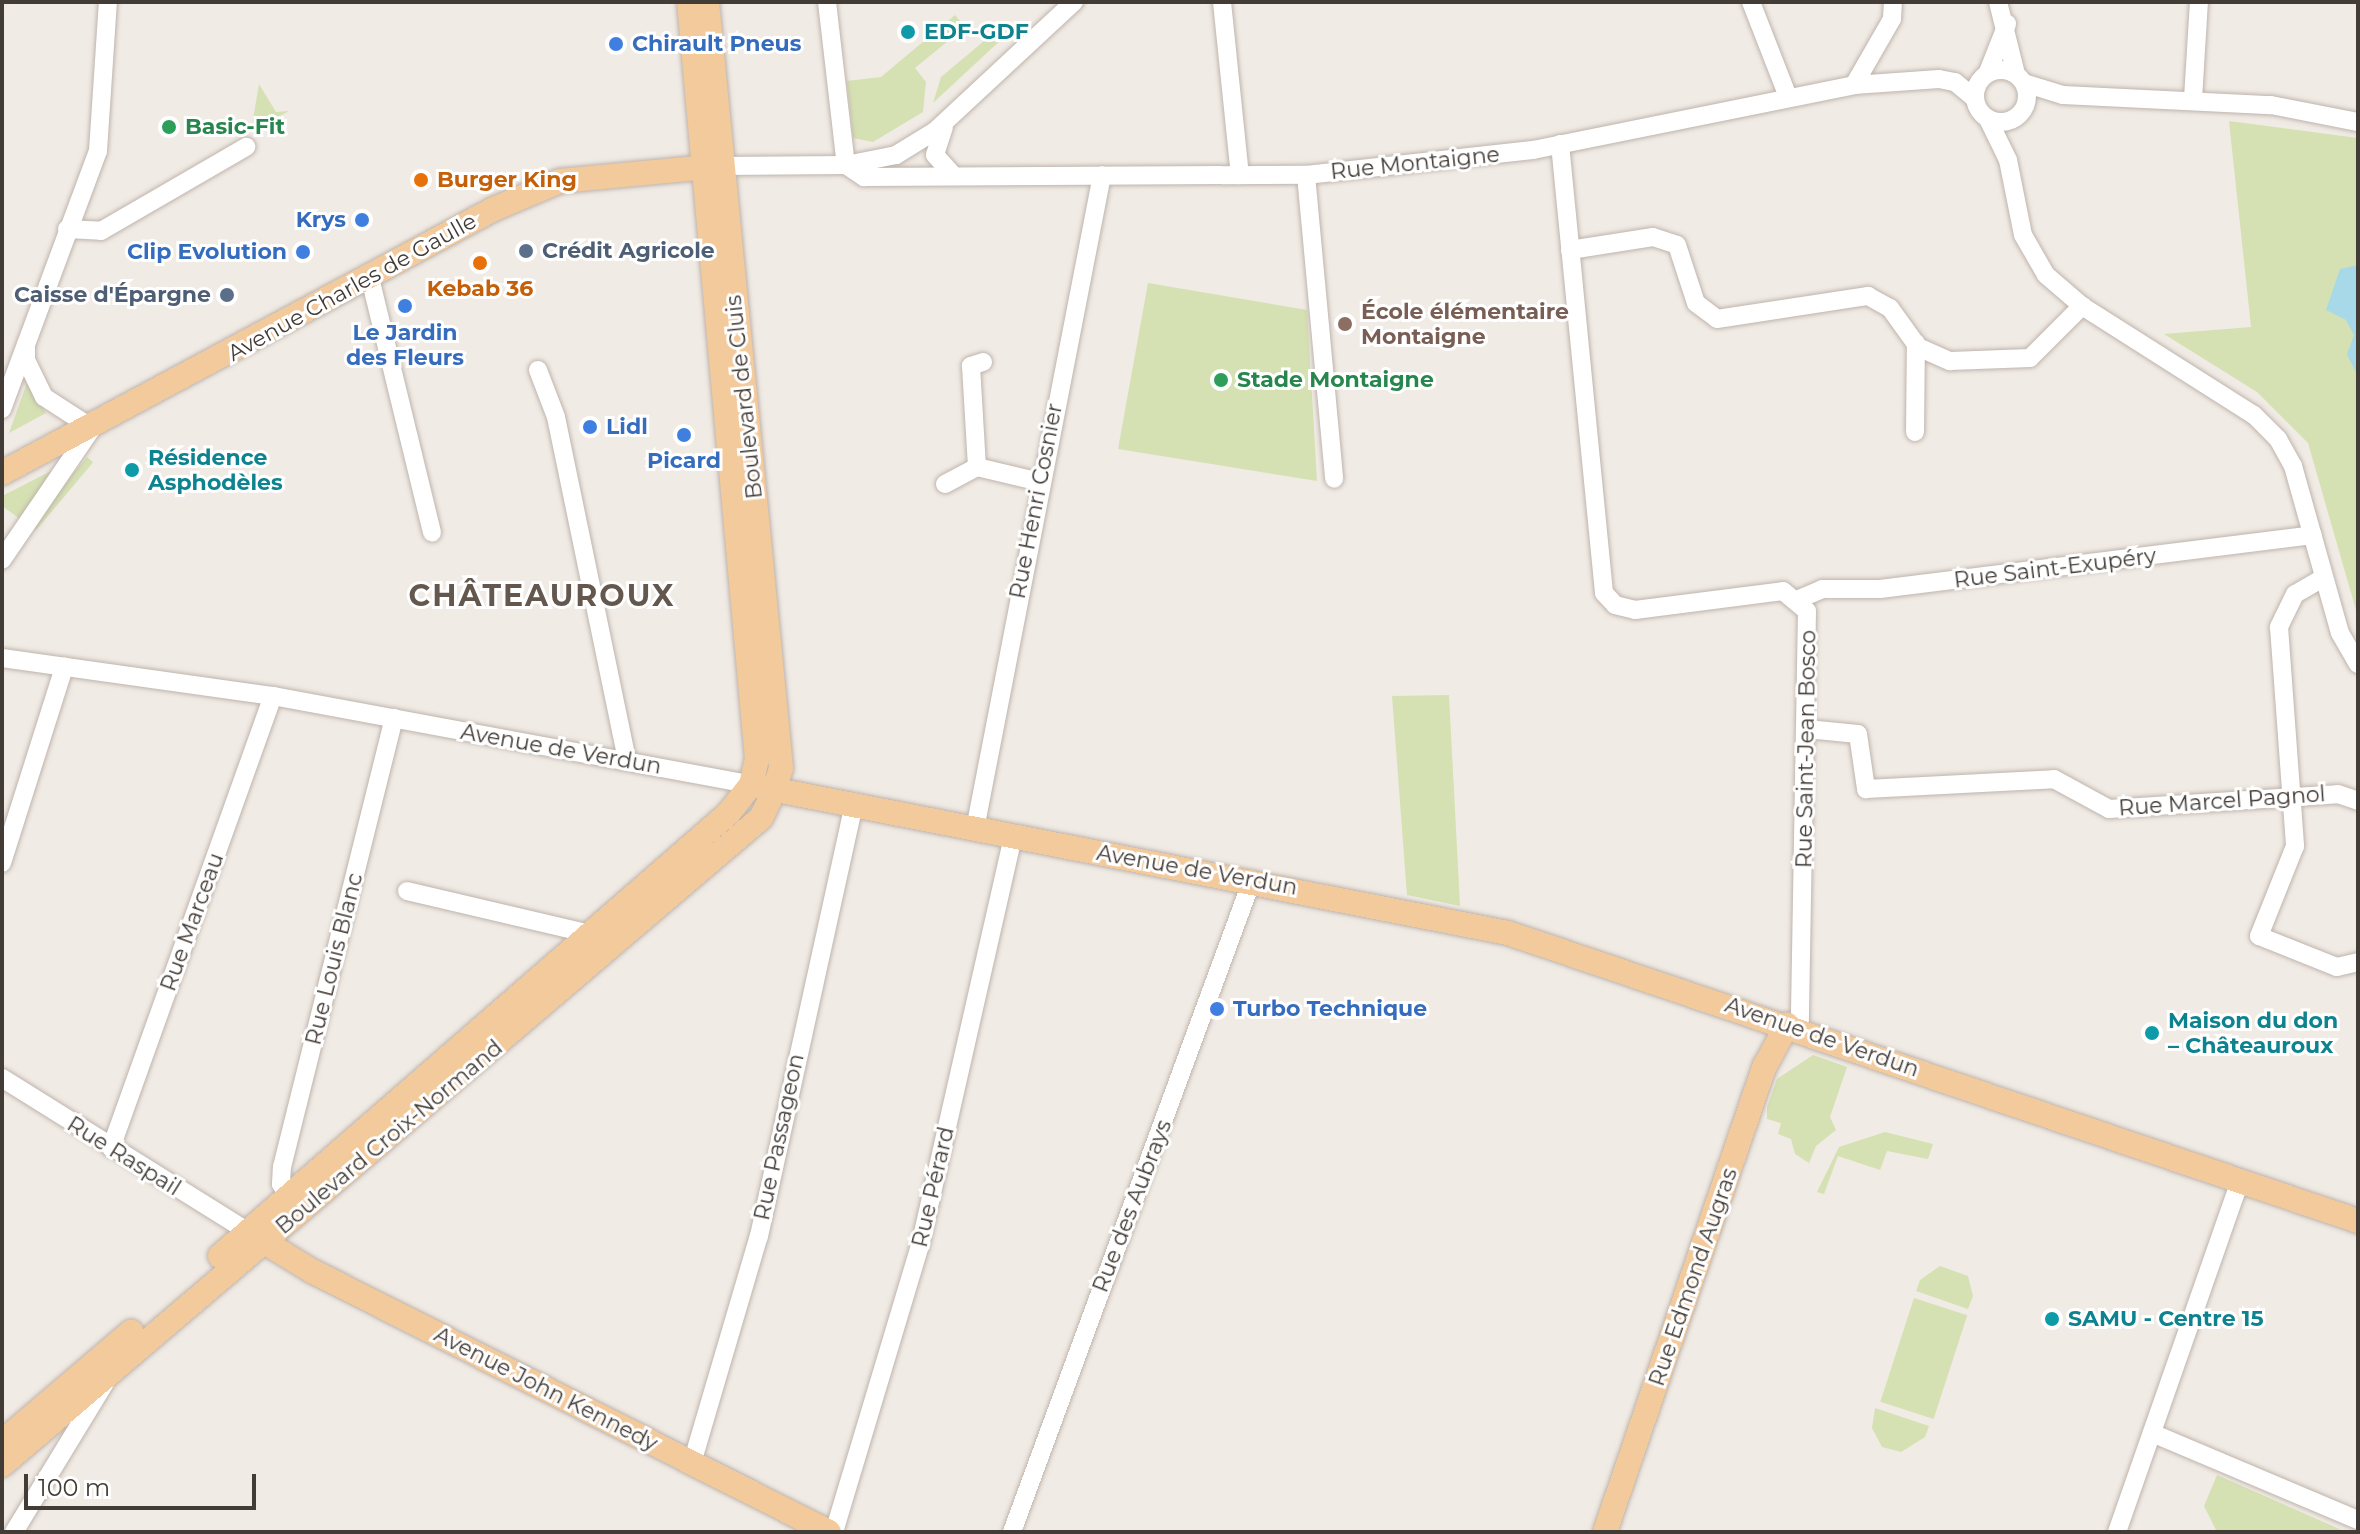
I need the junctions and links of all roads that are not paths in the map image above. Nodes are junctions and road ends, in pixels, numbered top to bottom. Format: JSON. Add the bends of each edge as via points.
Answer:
{"nodes":[{"id":1,"x":108,"y":2,"type":"edge"},
{"id":2,"x":689,"y":2,"type":"edge"},
{"id":3,"x":707,"y":2,"type":"edge"},
{"id":4,"x":827,"y":2,"type":"edge"},
{"id":5,"x":1074,"y":2,"type":"edge"},
{"id":6,"x":1222,"y":2,"type":"edge"},
{"id":7,"x":1751,"y":2,"type":"edge"},
{"id":8,"x":1893,"y":2,"type":"edge"},
{"id":9,"x":1998,"y":2,"type":"edge"},
{"id":10,"x":2199,"y":2,"type":"edge"},
{"id":11,"x":2007,"y":24,"type":"junction"},
{"id":12,"x":1988,"y":72,"type":"junction"},
{"id":13,"x":2020,"y":79,"type":"junction"},
{"id":14,"x":1854,"y":85,"type":"junction"},
{"id":15,"x":2063,"y":95,"type":"junction"},
{"id":16,"x":1788,"y":97,"type":"junction"},
{"id":17,"x":1975,"y":99,"type":"junction"},
{"id":18,"x":2193,"y":99,"type":"junction"},
{"id":19,"x":956,"y":112,"type":"junction"},
{"id":20,"x":2018,"y":114,"type":"junction"},
{"id":21,"x":1988,"y":119,"type":"junction"},
{"id":22,"x":2358,"y":122,"type":"edge"},
{"id":23,"x":1560,"y":144,"type":"junction"},
{"id":24,"x":246,"y":147,"type":"dead end"},
{"id":25,"x":2008,"y":160,"type":"junction"},
{"id":26,"x":712,"y":165,"type":"junction"},
{"id":27,"x":846,"y":165,"type":"junction"},
{"id":28,"x":951,"y":173,"type":"junction"},
{"id":29,"x":1102,"y":175,"type":"junction"},
{"id":30,"x":1240,"y":175,"type":"junction"},
{"id":31,"x":1306,"y":175,"type":"junction"},
{"id":32,"x":67,"y":229,"type":"junction"},
{"id":33,"x":1570,"y":250,"type":"junction"},
{"id":34,"x":370,"y":278,"type":"junction"},
{"id":35,"x":2082,"y":306,"type":"junction"},
{"id":36,"x":26,"y":338,"type":"junction"},
{"id":37,"x":1916,"y":343,"type":"junction"},
{"id":38,"x":983,"y":362,"type":"dead end"},
{"id":39,"x":538,"y":370,"type":"dead end"},
{"id":40,"x":2,"y":409,"type":"edge"},
{"id":41,"x":92,"y":428,"type":"junction"},
{"id":42,"x":1915,"y":432,"type":"dead end"},
{"id":43,"x":977,"y":467,"type":"junction"},
{"id":44,"x":2,"y":473,"type":"edge"},
{"id":45,"x":1334,"y":479,"type":"dead end"},
{"id":46,"x":1040,"y":482,"type":"junction"},
{"id":47,"x":945,"y":484,"type":"dead end"},
{"id":48,"x":432,"y":533,"type":"dead end"},
{"id":49,"x":2313,"y":535,"type":"junction"},
{"id":50,"x":2,"y":560,"type":"edge"},
{"id":51,"x":2323,"y":578,"type":"junction"},
{"id":52,"x":1799,"y":599,"type":"junction"},
{"id":53,"x":2,"y":658,"type":"edge"},
{"id":54,"x":2358,"y":664,"type":"edge"},
{"id":55,"x":64,"y":667,"type":"junction"},
{"id":56,"x":273,"y":696,"type":"junction"},
{"id":57,"x":394,"y":718,"type":"junction"},
{"id":58,"x":1807,"y":729,"type":"junction"},
{"id":59,"x":627,"y":760,"type":"junction"},
{"id":60,"x":763,"y":788,"type":"junction"},
{"id":61,"x":2291,"y":798,"type":"junction"},
{"id":62,"x":2358,"y":801,"type":"edge"},
{"id":63,"x":853,"y":807,"type":"junction"},
{"id":64,"x":975,"y":829,"type":"junction"},
{"id":65,"x":1013,"y":836,"type":"junction"},
{"id":66,"x":2,"y":863,"type":"edge"},
{"id":67,"x":1252,"y":880,"type":"junction"},
{"id":68,"x":407,"y":891,"type":"dead end"},
{"id":69,"x":590,"y":934,"type":"junction"},
{"id":70,"x":2358,"y":962,"type":"edge"},
{"id":71,"x":1794,"y":1027,"type":"junction"},
{"id":72,"x":2,"y":1078,"type":"edge"},
{"id":73,"x":111,"y":1148,"type":"junction"},
{"id":74,"x":2240,"y":1180,"type":"junction"},
{"id":75,"x":290,"y":1197,"type":"junction"},
{"id":76,"x":2358,"y":1221,"type":"edge"},
{"id":77,"x":257,"y":1237,"type":"junction"},
{"id":78,"x":104,"y":1366,"type":"junction"},
{"id":79,"x":2152,"y":1433,"type":"junction"},
{"id":80,"x":2,"y":1442,"type":"edge"},
{"id":81,"x":692,"y":1463,"type":"junction"},
{"id":82,"x":2,"y":1465,"type":"edge"},
{"id":83,"x":2358,"y":1520,"type":"edge"},
{"id":84,"x":14,"y":1532,"type":"edge"},
{"id":85,"x":832,"y":1532,"type":"edge"},
{"id":86,"x":1012,"y":1532,"type":"edge"},
{"id":87,"x":1605,"y":1532,"type":"edge"},
{"id":88,"x":2117,"y":1532,"type":"edge"}],
"edges":[{"from":1,"to":32,"type":"street","via":[[98,151]]},
{"from":2,"to":26,"type":"main road","name":"Boulevard de Cluis"},
{"from":3,"to":26,"type":"main road","name":"Boulevard de Cluis"},
{"from":4,"to":27,"type":"street"},
{"from":5,"to":19,"type":"street"},
{"from":6,"to":30,"type":"street"},
{"from":7,"to":16,"type":"street"},
{"from":8,"to":14,"type":"street","via":[[1892,19]]},
{"from":9,"to":11,"type":"street"},
{"from":10,"to":18,"type":"street"},
{"from":11,"to":12,"type":"street"},
{"from":11,"to":13,"type":"street"},
{"from":12,"to":13,"type":"street"},
{"from":12,"to":17,"type":"street"},
{"from":13,"to":15,"type":"street"},
{"from":13,"to":20,"type":"street"},
{"from":14,"to":16,"type":"street","name":"Rue Montaigne"},
{"from":14,"to":17,"type":"street","name":"Rue Montaigne","via":[[1939,79],[1955,82]]},
{"from":15,"to":18,"type":"street"},
{"from":15,"to":20,"type":"street"},
{"from":16,"to":23,"type":"street","name":"Rue Montaigne"},
{"from":17,"to":21,"type":"street"},
{"from":18,"to":22,"type":"street","via":[[2271,105]]},
{"from":19,"to":27,"type":"street","via":[[896,155]]},
{"from":19,"to":28,"type":"street","via":[[934,146]]},
{"from":20,"to":21,"type":"street"},
{"from":20,"to":25,"type":"street"},
{"from":21,"to":25,"type":"street"},
{"from":23,"to":31,"type":"street","name":"Rue Montaigne"},
{"from":23,"to":33,"type":"street","name":"Rue Saint-Jean Bosco"},
{"from":24,"to":32,"type":"street","via":[[101,231]]},
{"from":25,"to":35,"type":"street","via":[[2023,235],[2046,275]]},
{"from":26,"to":27,"type":"street"},
{"from":26,"to":34,"type":"main road","name":"Avenue Charles de Gaulle","via":[[560,181],[494,209]]},
{"from":26,"to":60,"type":"main road","name":"Boulevard de Cluis","via":[[780,756]]},
{"from":27,"to":28,"type":"street","name":"Rue Montaigne","via":[[864,177]]},
{"from":28,"to":29,"type":"street","name":"Rue Montaigne"},
{"from":29,"to":30,"type":"street","name":"Rue Montaigne"},
{"from":29,"to":46,"type":"street","name":"Rue Henri Cosnier"},
{"from":30,"to":31,"type":"street","name":"Rue Montaigne"},
{"from":31,"to":45,"type":"street"},
{"from":32,"to":36,"type":"street"},
{"from":33,"to":37,"type":"street","via":[[1653,237],[1683,254],[1691,294],[1704,314],[1729,318],[1868,296],[1890,308]]},
{"from":33,"to":52,"type":"street","name":"Rue Saint-Jean Bosco","via":[[1604,593],[1615,605],[1635,610],[1770,592]]},
{"from":34,"to":41,"type":"main road","name":"Avenue Charles de Gaulle"},
{"from":34,"to":48,"type":"street"},
{"from":35,"to":37,"type":"street","via":[[2030,358],[1950,361]]},
{"from":35,"to":49,"type":"street","via":[[2254,415],[2278,439]]},
{"from":36,"to":40,"type":"street"},
{"from":36,"to":41,"type":"street","via":[[26,360],[37,387]]},
{"from":37,"to":42,"type":"street"},
{"from":38,"to":43,"type":"street","via":[[971,366]]},
{"from":39,"to":59,"type":"street","via":[[556,417]]},
{"from":41,"to":44,"type":"main road","name":"Avenue Charles de Gaulle"},
{"from":41,"to":50,"type":"street"},
{"from":43,"to":46,"type":"street"},
{"from":43,"to":47,"type":"street"},
{"from":46,"to":64,"type":"street","name":"Rue Henri Cosnier"},
{"from":49,"to":51,"type":"street"},
{"from":49,"to":52,"type":"street","name":"Rue Saint-Exupéry","via":[[1880,589],[1822,589]]},
{"from":51,"to":54,"type":"street"},
{"from":51,"to":61,"type":"street","via":[[2295,594],[2279,627]]},
{"from":52,"to":58,"type":"street","name":"Rue Saint-Jean Bosco","via":[[1808,620]]},
{"from":53,"to":55,"type":"street","name":"Avenue de Verdun"},
{"from":55,"to":56,"type":"street","name":"Avenue de Verdun"},
{"from":55,"to":66,"type":"street"},
{"from":56,"to":57,"type":"street","name":"Avenue de Verdun"},
{"from":56,"to":73,"type":"street","name":"Rue Marceau"},
{"from":57,"to":59,"type":"street","name":"Avenue de Verdun"},
{"from":57,"to":75,"type":"street","name":"Rue Louis Blanc","via":[[282,1167],[281,1184]]},
{"from":58,"to":61,"type":"street","name":"Rue Marcel Pagnol","via":[[1858,734],[1866,789],[2054,779],[2109,809]]},
{"from":58,"to":71,"type":"street","name":"Rue Saint-Jean Bosco"},
{"from":59,"to":60,"type":"street","name":"Avenue de Verdun"},
{"from":60,"to":63,"type":"main road","name":"Avenue de Verdun"},
{"from":60,"to":69,"type":"main road","name":"Boulevard Croix-Normand"},
{"from":60,"to":77,"type":"main road","name":"Boulevard Croix-Normand","via":[[761,818]]},
{"from":61,"to":62,"type":"street","name":"Rue Marcel Pagnol","via":[[2338,794]]},
{"from":61,"to":70,"type":"street","via":[[2295,846],[2259,936],[2337,967]]},
{"from":63,"to":64,"type":"main road","name":"Avenue de Verdun"},
{"from":63,"to":81,"type":"street","name":"Rue Passageon","via":[[759,1236]]},
{"from":64,"to":65,"type":"main road","name":"Avenue de Verdun"},
{"from":65,"to":67,"type":"main road","name":"Avenue de Verdun"},
{"from":65,"to":85,"type":"street","name":"Rue Pérard","via":[[920,1246]]},
{"from":67,"to":71,"type":"main road","name":"Avenue de Verdun","via":[[1508,933]]},
{"from":67,"to":86,"type":"street","name":"Rue des Aubrays"},
{"from":68,"to":69,"type":"street"},
{"from":69,"to":75,"type":"main road","name":"Boulevard Croix-Normand"},
{"from":71,"to":74,"type":"main road","name":"Avenue de Verdun"},
{"from":71,"to":87,"type":"main road","name":"Rue Edmond Augras","via":[[1765,1066]]},
{"from":72,"to":73,"type":"street","name":"Rue Raspail"},
{"from":73,"to":77,"type":"street","name":"Rue Raspail"},
{"from":74,"to":76,"type":"main road","name":"Avenue de Verdun"},
{"from":74,"to":79,"type":"street"},
{"from":75,"to":77,"type":"main road","name":"Boulevard Croix-Normand"},
{"from":77,"to":78,"type":"main road"},
{"from":77,"to":81,"type":"main road","name":"Avenue John Kennedy"},
{"from":78,"to":80,"type":"main road"},
{"from":78,"to":82,"type":"main road"},
{"from":78,"to":84,"type":"street"},
{"from":79,"to":83,"type":"street"},
{"from":79,"to":88,"type":"street"},
{"from":81,"to":85,"type":"main road","name":"Avenue John Kennedy"}]}
